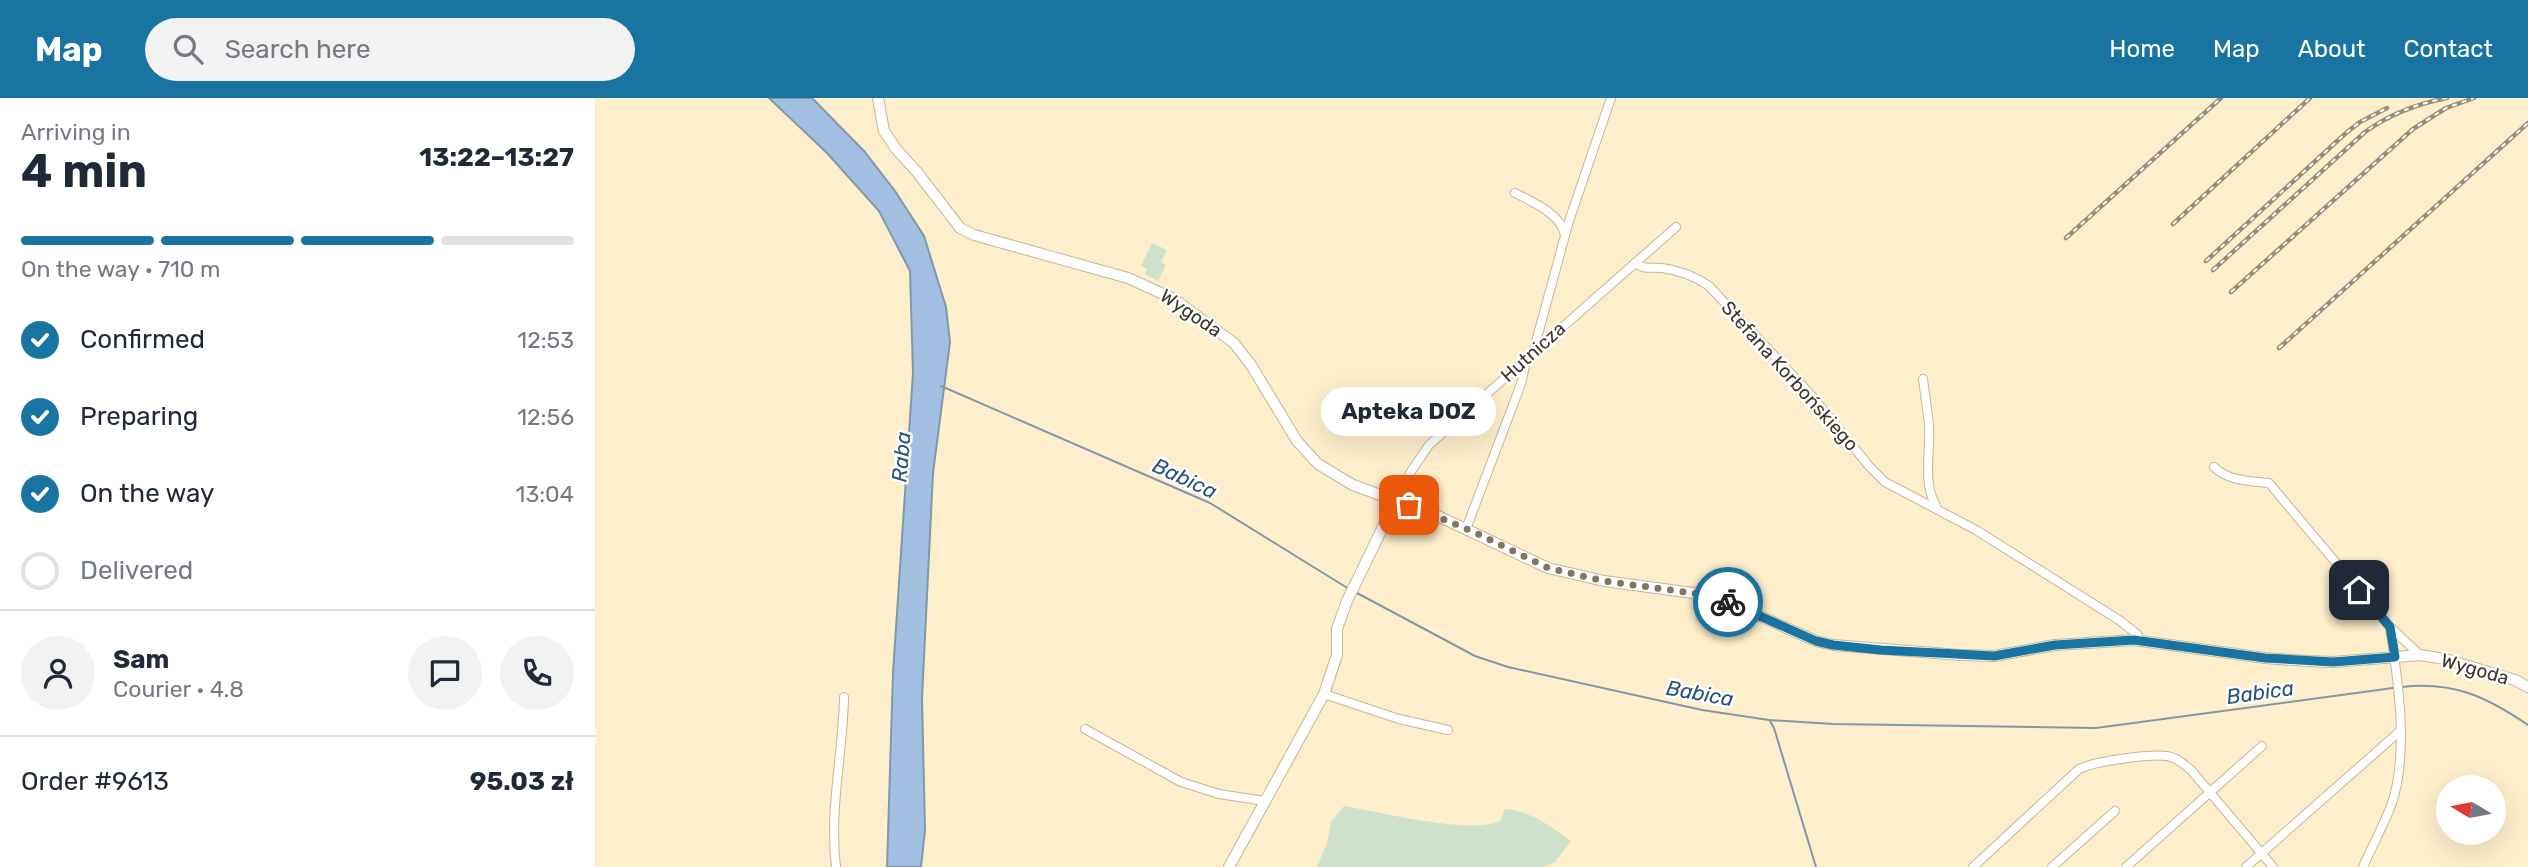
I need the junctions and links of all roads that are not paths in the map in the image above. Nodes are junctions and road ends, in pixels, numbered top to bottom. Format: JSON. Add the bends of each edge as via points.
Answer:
{"nodes":[{"id":1,"x":878,"y":98,"type":"edge"},
{"id":2,"x":1611,"y":98,"type":"edge"},
{"id":3,"x":1515,"y":193,"type":"dead end"},
{"id":4,"x":1676,"y":227,"type":"dead end"},
{"id":5,"x":1565,"y":235,"type":"junction"},
{"id":6,"x":1635,"y":263,"type":"junction"},
{"id":7,"x":1530,"y":354,"type":"junction"},
{"id":8,"x":1923,"y":379,"type":"dead end"},
{"id":9,"x":2214,"y":467,"type":"dead end"},
{"id":10,"x":1396,"y":500,"type":"junction"},
{"id":11,"x":1938,"y":508,"type":"junction"},
{"id":12,"x":1467,"y":528,"type":"junction"},
{"id":13,"x":2390,"y":627,"type":"junction"},
{"id":14,"x":2140,"y":640,"type":"junction"},
{"id":15,"x":2420,"y":654,"type":"junction"},
{"id":16,"x":2395,"y":657,"type":"junction"},
{"id":17,"x":2528,"y":687,"type":"edge"},
{"id":18,"x":1324,"y":694,"type":"junction"},
{"id":19,"x":844,"y":697,"type":"dead end"},
{"id":20,"x":1085,"y":729,"type":"dead end"},
{"id":21,"x":1448,"y":730,"type":"dead end"},
{"id":22,"x":2400,"y":731,"type":"junction"},
{"id":23,"x":2262,"y":746,"type":"dead end"},
{"id":24,"x":2210,"y":793,"type":"junction"},
{"id":25,"x":1265,"y":801,"type":"junction"},
{"id":26,"x":2115,"y":811,"type":"dead end"},
{"id":27,"x":2261,"y":853,"type":"junction"},
{"id":28,"x":836,"y":867,"type":"edge"},
{"id":29,"x":1229,"y":867,"type":"edge"},
{"id":30,"x":1973,"y":867,"type":"edge"},
{"id":31,"x":2052,"y":867,"type":"edge"},
{"id":32,"x":2126,"y":867,"type":"edge"},
{"id":33,"x":2246,"y":867,"type":"edge"},
{"id":34,"x":2273,"y":867,"type":"edge"},
{"id":35,"x":2363,"y":867,"type":"edge"}],
"edges":[{"from":1,"to":10,"type":"street","name":"Wygoda","via":[[884,131],[895,149],[960,228],[1128,278],[1174,299],[1234,343],[1297,441],[1318,464],[1353,485]]},
{"from":2,"to":5,"type":"street"},
{"from":3,"to":5,"type":"street","via":[[1539,204],[1559,222]]},
{"from":4,"to":6,"type":"street","name":"Hutnicza"},
{"from":5,"to":7,"type":"street"},
{"from":6,"to":7,"type":"street","name":"Hutnicza"},
{"from":6,"to":11,"type":"street","name":"Stefana Korbońskiego","via":[[1641,268],[1663,268],[1696,277],[1709,286],[1885,482]]},
{"from":7,"to":10,"type":"street","name":"Hutnicza","via":[[1429,445]]},
{"from":7,"to":12,"type":"street"},
{"from":8,"to":11,"type":"street","via":[[1929,425],[1928,475]]},
{"from":9,"to":13,"type":"street","via":[[2232,478],[2269,483]]},
{"from":10,"to":12,"type":"street","name":"Wygoda"},
{"from":10,"to":18,"type":"street","name":"Hutnicza","via":[[1347,601]]},
{"from":11,"to":14,"type":"street","name":"Stefana Korbońskiego","via":[[2119,620]]},
{"from":12,"to":14,"type":"street","name":"Wygoda","via":[[1548,568],[1728,601],[1833,645],[1994,656],[2055,645]]},
{"from":13,"to":15,"type":"street"},
{"from":13,"to":16,"type":"street"},
{"from":14,"to":16,"type":"street","name":"Wygoda","via":[[2307,661]]},
{"from":15,"to":16,"type":"street","name":"Wygoda"},
{"from":15,"to":17,"type":"street","name":"Wygoda"},
{"from":16,"to":22,"type":"street"},
{"from":18,"to":21,"type":"street"},
{"from":18,"to":25,"type":"street","name":"Hutnicza"},
{"from":19,"to":28,"type":"street","via":[[835,803]]},
{"from":20,"to":25,"type":"street","via":[[1181,782]]},
{"from":22,"to":27,"type":"street"},
{"from":22,"to":35,"type":"street","via":[[2399,769],[2391,804]]},
{"from":23,"to":24,"type":"street"},
{"from":24,"to":27,"type":"street"},
{"from":24,"to":30,"type":"street","via":[[2191,770],[2165,756],[2091,763]]},
{"from":24,"to":32,"type":"street"},
{"from":25,"to":29,"type":"street","name":"Hutnicza"},
{"from":26,"to":31,"type":"street"},
{"from":27,"to":33,"type":"street"},
{"from":27,"to":34,"type":"street"}]}
